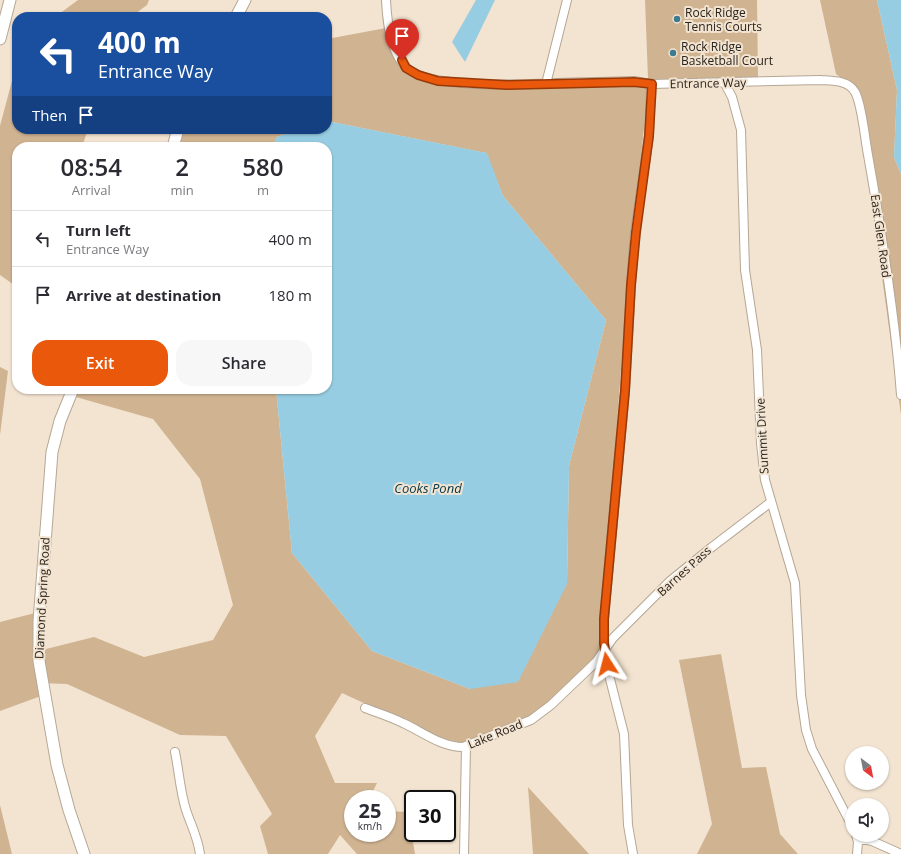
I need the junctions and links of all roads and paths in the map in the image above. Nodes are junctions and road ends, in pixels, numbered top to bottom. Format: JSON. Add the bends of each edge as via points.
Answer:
{"nodes":[{"id":1,"x":10,"y":0,"type":"edge"},
{"id":2,"x":246,"y":0,"type":"edge"},
{"id":3,"x":386,"y":0,"type":"edge"},
{"id":4,"x":567,"y":0,"type":"edge"},
{"id":5,"x":239,"y":12,"type":"edge"},
{"id":6,"x":0,"y":39,"type":"edge"},
{"id":7,"x":724,"y":82,"type":"junction"},
{"id":8,"x":844,"y":83,"type":"joint"},
{"id":9,"x":546,"y":84,"type":"junction"},
{"id":10,"x":652,"y":84,"type":"junction"},
{"id":11,"x":71,"y":394,"type":"edge"},
{"id":12,"x":901,"y":395,"type":"edge"},
{"id":13,"x":771,"y":502,"type":"junction"},
{"id":14,"x":605,"y":650,"type":"junction"},
{"id":15,"x":365,"y":708,"type":"dead end"},
{"id":16,"x":466,"y":746,"type":"junction"},
{"id":17,"x":175,"y":752,"type":"dead end"},
{"id":18,"x":845,"y":813,"type":"edge"},
{"id":19,"x":858,"y":842,"type":"edge"},
{"id":20,"x":874,"y":842,"type":"edge"},
{"id":21,"x":84,"y":854,"type":"edge"},
{"id":22,"x":200,"y":854,"type":"edge"},
{"id":23,"x":464,"y":854,"type":"edge"},
{"id":24,"x":633,"y":854,"type":"edge"},
{"id":25,"x":857,"y":854,"type":"edge"},
{"id":26,"x":901,"y":854,"type":"edge"}],
"edges":[{"from":1,"to":6,"type":"street"},
{"from":2,"to":5,"type":"street"},
{"from":3,"to":9,"type":"street","name":"Entrance Way","via":[[389,35],[406,68],[418,75],[438,81],[499,85]]},
{"from":4,"to":9,"type":"street"},
{"from":7,"to":8,"type":"street","name":"Entrance Way","via":[[820,80]]},
{"from":7,"to":10,"type":"street","name":"Entrance Way"},
{"from":7,"to":13,"type":"street","name":"Summit Drive","via":[[732,97],[741,130],[745,270],[758,363],[765,480]]},
{"from":8,"to":12,"type":"street","name":"East Glen Road","via":[[856,93],[860,110],[882,241]]},
{"from":9,"to":10,"type":"street","name":"Entrance Way"},
{"from":10,"to":14,"type":"street","via":[[649,136],[631,285],[625,391],[604,619]]},
{"from":11,"to":21,"type":"street","name":"Diamond Spring Road","via":[[60,421],[52,452],[38,661],[57,765]]},
{"from":13,"to":14,"type":"street","name":"Barnes Pass","via":[[670,581],[613,638]]},
{"from":13,"to":18,"type":"street","name":"Summit Drive","via":[[795,583],[806,730],[812,749]]},
{"from":14,"to":16,"type":"street","name":"Lake Road","via":[[570,688],[531,720]]},
{"from":14,"to":24,"type":"street","via":[[624,734],[628,825]]},
{"from":15,"to":16,"type":"street","name":"Lake Road","via":[[402,722],[443,743],[454,747]]},
{"from":16,"to":23,"type":"street"},
{"from":17,"to":22,"type":"street","via":[[183,800]]},
{"from":19,"to":25,"type":"street"},
{"from":20,"to":26,"type":"street"}]}
